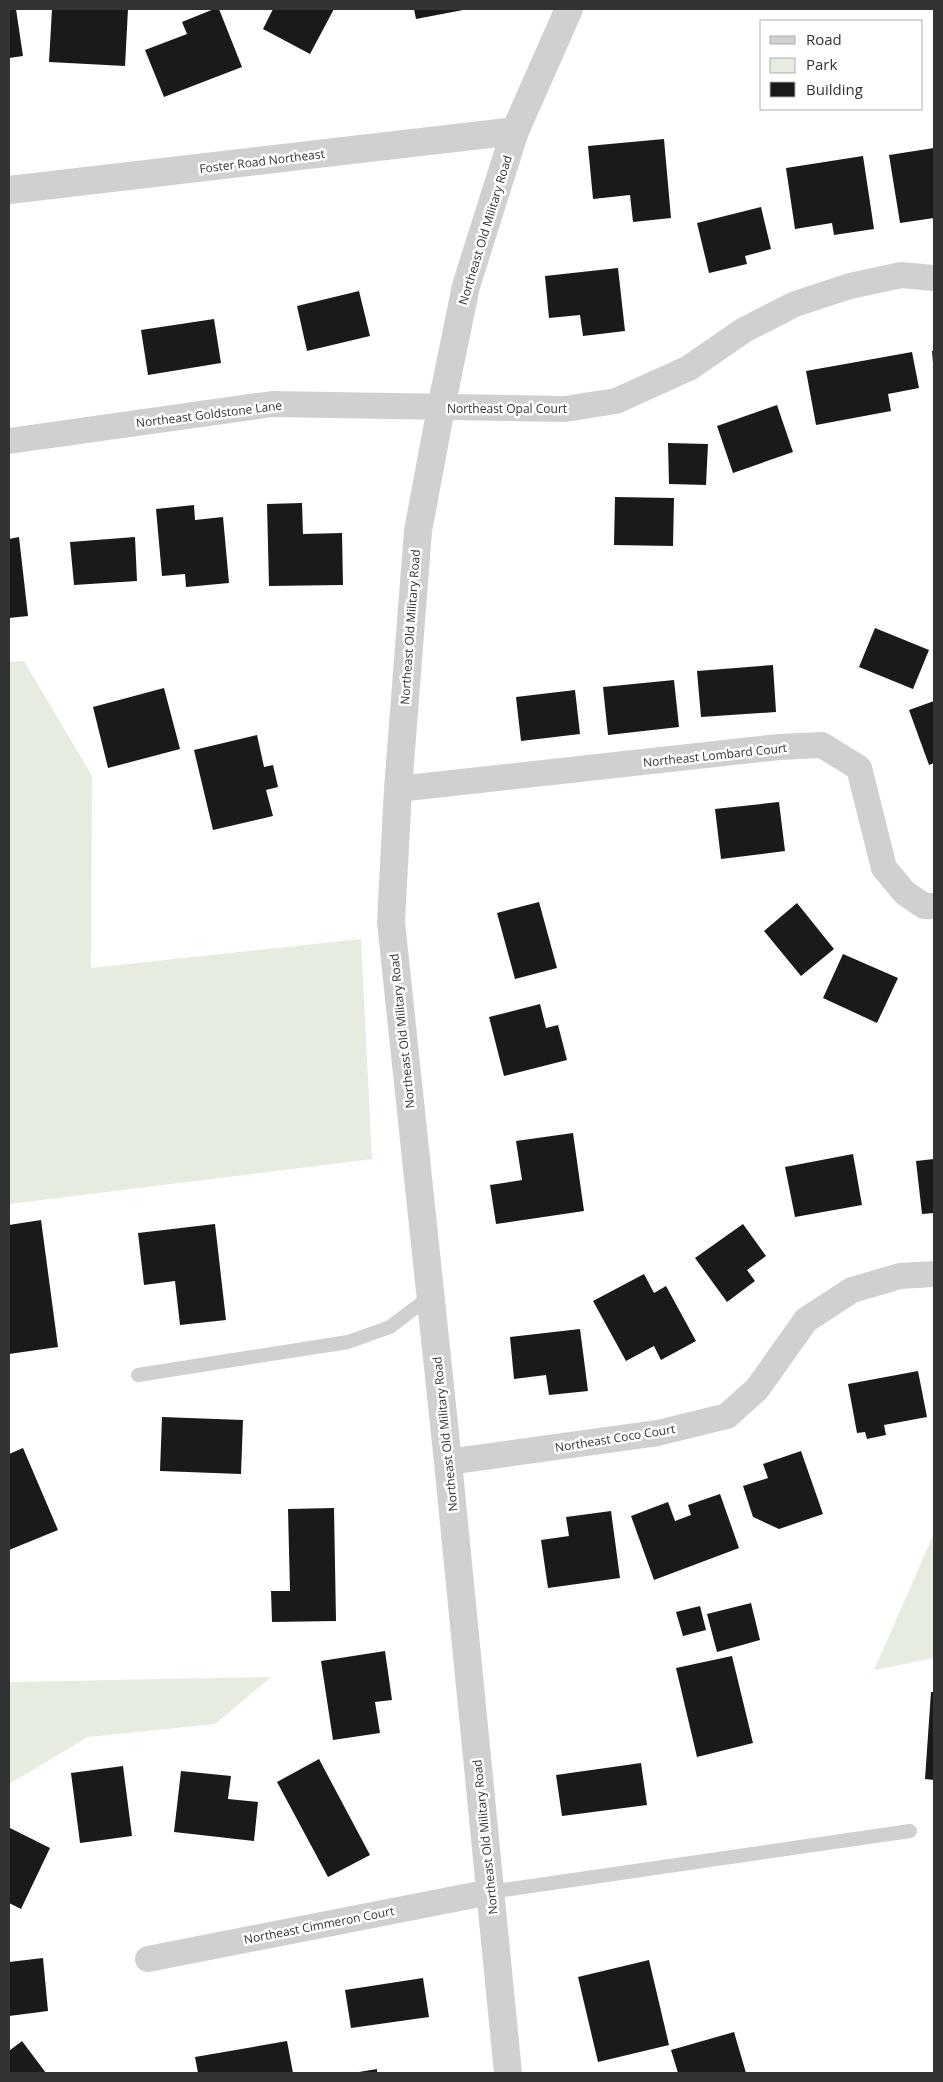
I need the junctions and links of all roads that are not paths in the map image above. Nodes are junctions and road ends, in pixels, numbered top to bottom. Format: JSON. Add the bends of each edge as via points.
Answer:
{"nodes":[{"id":1,"x":569,"y":9,"type":"edge"},
{"id":2,"x":515,"y":131,"type":"junction"},
{"id":3,"x":9,"y":190,"type":"edge"},
{"id":4,"x":934,"y":278,"type":"edge"},
{"id":5,"x":440,"y":408,"type":"junction"},
{"id":6,"x":9,"y":441,"type":"edge"},
{"id":7,"x":398,"y":789,"type":"junction"},
{"id":8,"x":934,"y":906,"type":"edge"},
{"id":9,"x":934,"y":1274,"type":"edge"},
{"id":10,"x":430,"y":1296,"type":"junction"},
{"id":11,"x":138,"y":1375,"type":"dead end"},
{"id":12,"x":448,"y":1462,"type":"junction"},
{"id":13,"x":910,"y":1831,"type":"dead end"},
{"id":14,"x":490,"y":1892,"type":"junction"},
{"id":15,"x":148,"y":1959,"type":"dead end"},
{"id":16,"x":508,"y":2073,"type":"edge"}],
"edges":[{"from":1,"to":2,"type":"street","name":"Northeast Old Military Road"},
{"from":2,"to":3,"type":"street","name":"Foster Road Northeast"},
{"from":2,"to":5,"type":"street","name":"Northeast Old Military Road","via":[[466,286]]},
{"from":4,"to":5,"type":"street","name":"Northeast Opal Court","via":[[901,275],[850,286],[795,304],[744,330],[689,368],[616,400],[565,409]]},
{"from":5,"to":6,"type":"street","name":"Northeast Goldstone Lane","via":[[272,404]]},
{"from":5,"to":7,"type":"street","name":"Northeast Old Military Road","via":[[418,532]]},
{"from":7,"to":8,"type":"street","name":"Northeast Lombard Court","via":[[770,748],[822,746],[859,768],[884,868],[905,893],[924,906]]},
{"from":7,"to":10,"type":"street","name":"Northeast Old Military Road","via":[[391,922]]},
{"from":9,"to":12,"type":"street","name":"Northeast Coco Court","via":[[900,1276],[852,1290],[806,1320],[757,1389],[727,1416],[658,1433]]},
{"from":10,"to":11,"type":"lane","via":[[390,1326],[348,1342]]},
{"from":10,"to":12,"type":"street","name":"Northeast Old Military Road"},
{"from":12,"to":14,"type":"street","name":"Northeast Old Military Road"},
{"from":13,"to":14,"type":"lane"},
{"from":14,"to":15,"type":"street","name":"Northeast Cimmeron Court"},
{"from":14,"to":16,"type":"street","name":"Northeast Old Military Road"}]}
